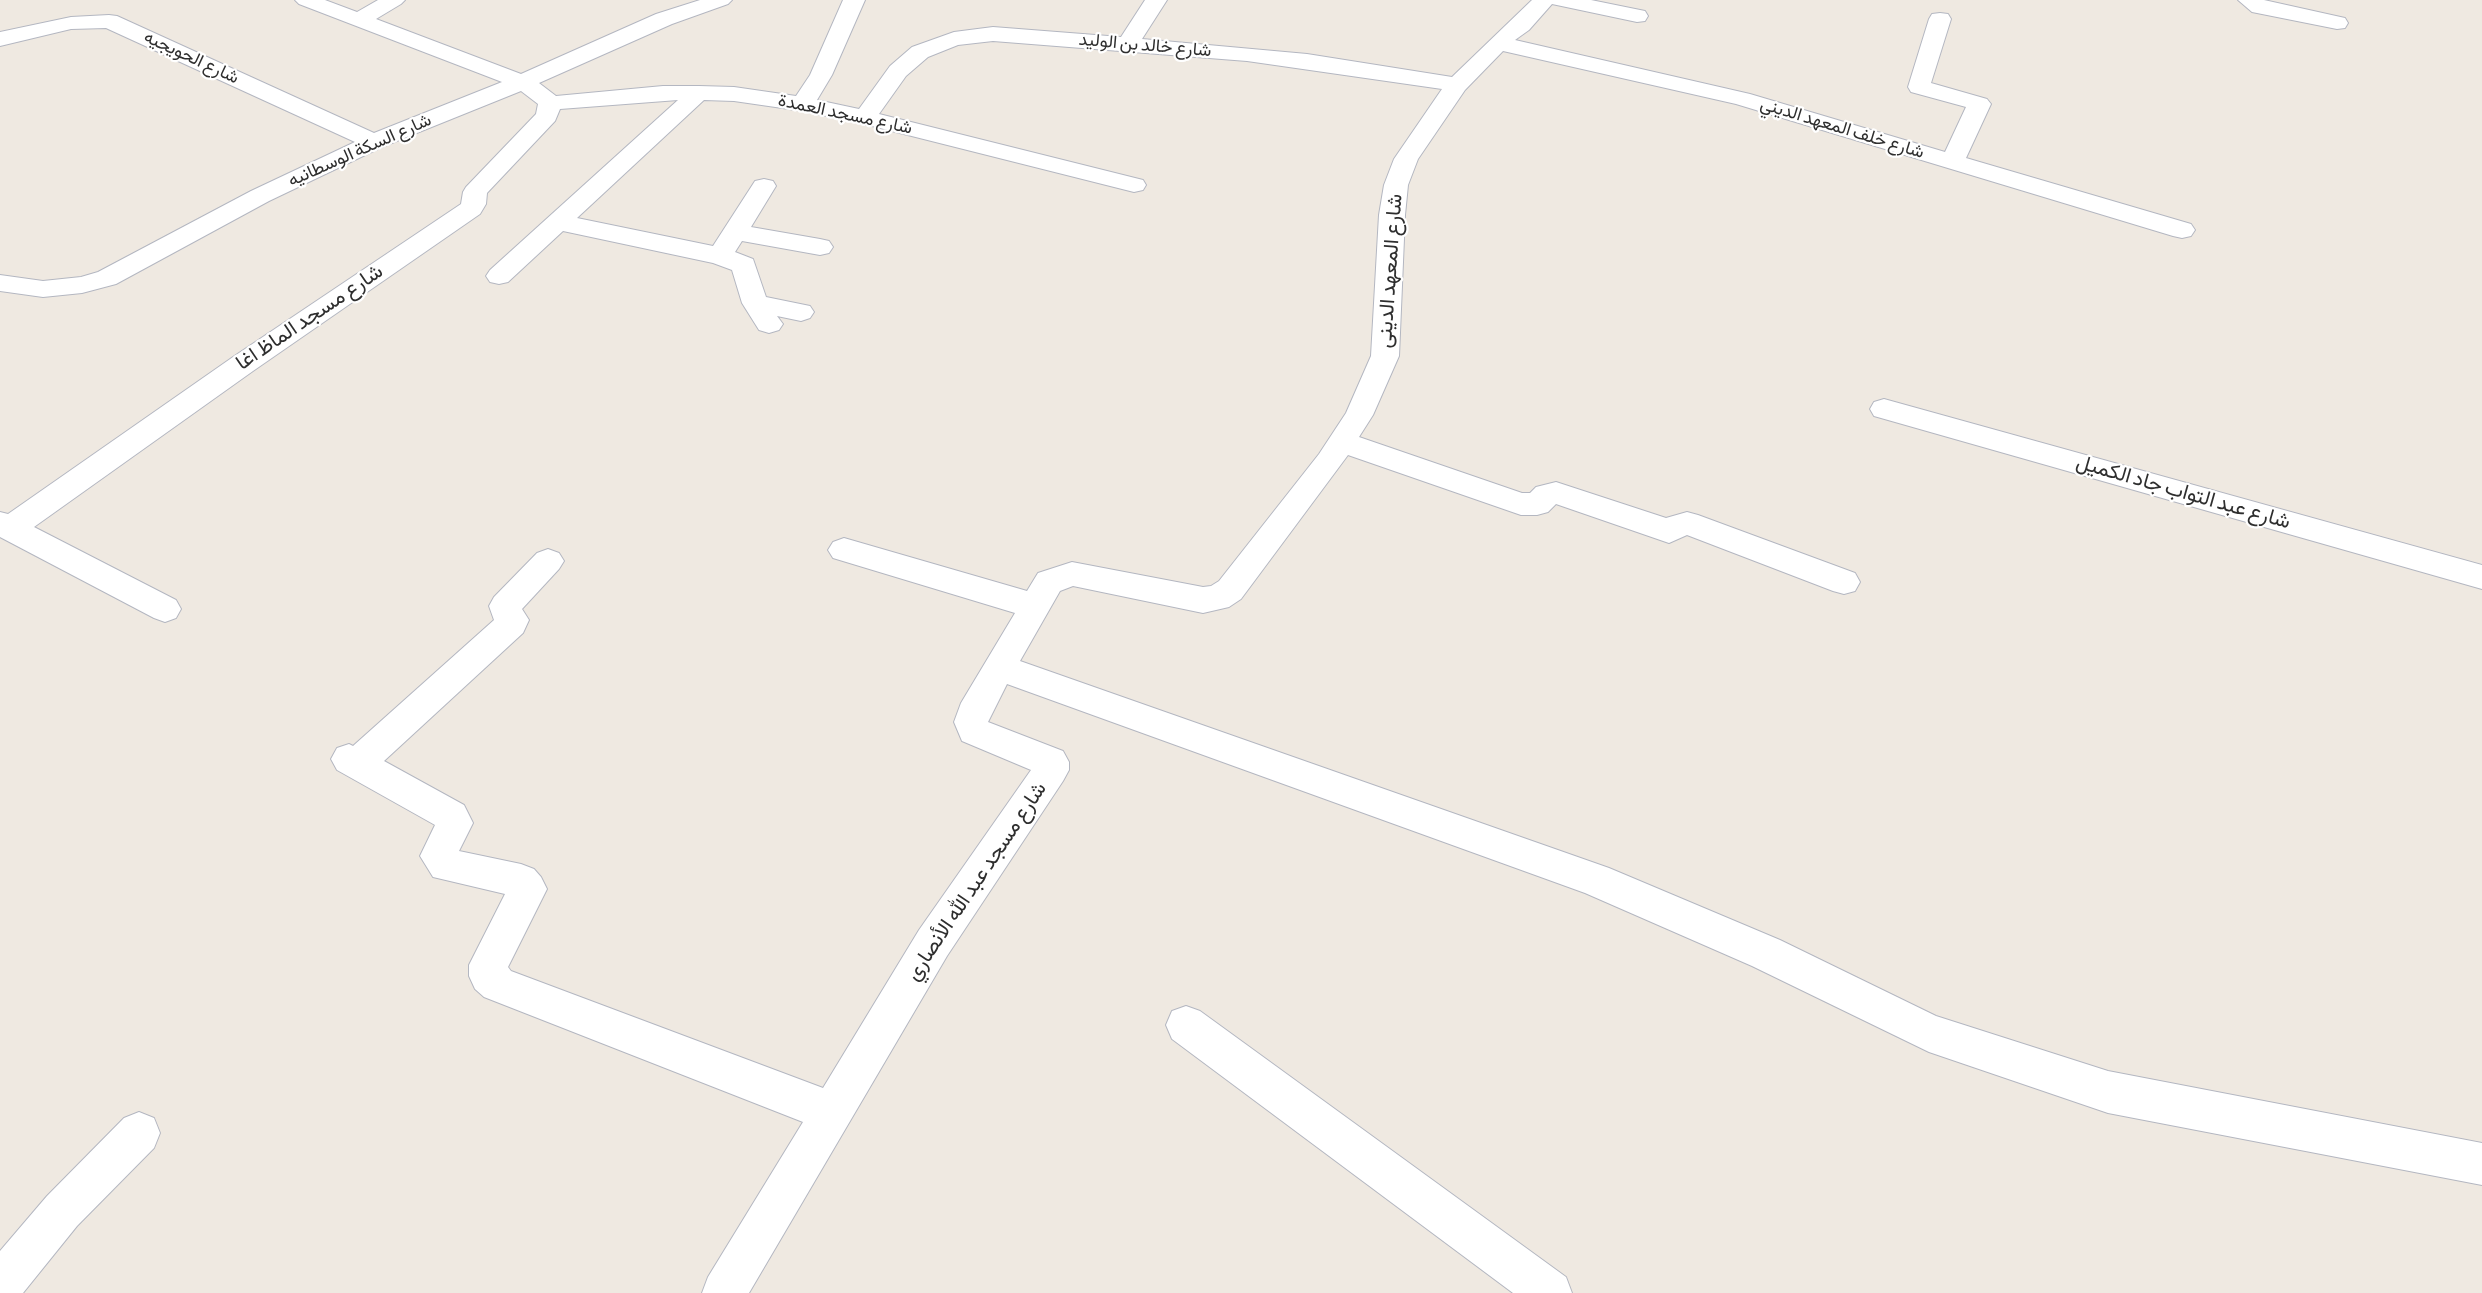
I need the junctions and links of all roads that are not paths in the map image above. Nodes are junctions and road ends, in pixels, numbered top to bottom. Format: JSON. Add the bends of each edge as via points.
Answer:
{"nodes":[{"id":1,"x":306,"y":0,"type":"edge"},
{"id":2,"x":394,"y":0,"type":"edge"},
{"id":3,"x":721,"y":0,"type":"edge"},
{"id":4,"x":854,"y":0,"type":"edge"},
{"id":5,"x":1156,"y":0,"type":"edge"},
{"id":6,"x":1544,"y":0,"type":"edge"},
{"id":7,"x":1560,"y":0,"type":"edge"},
{"id":8,"x":2249,"y":0,"type":"edge"},
{"id":9,"x":1637,"y":16,"type":"dead end"},
{"id":10,"x":1940,"y":19,"type":"dead end"},
{"id":11,"x":358,"y":20,"type":"junction"},
{"id":12,"x":2337,"y":23,"type":"dead end"},
{"id":13,"x":0,"y":39,"type":"edge"},
{"id":14,"x":1498,"y":43,"type":"junction"},
{"id":15,"x":1127,"y":45,"type":"junction"},
{"id":16,"x":522,"y":82,"type":"junction"},
{"id":17,"x":1456,"y":85,"type":"junction"},
{"id":18,"x":699,"y":93,"type":"junction"},
{"id":19,"x":550,"y":103,"type":"junction"},
{"id":20,"x":803,"y":104,"type":"junction"},
{"id":21,"x":865,"y":117,"type":"junction"},
{"id":22,"x":374,"y":142,"type":"junction"},
{"id":23,"x":1952,"y":163,"type":"junction"},
{"id":24,"x":1134,"y":185,"type":"dead end"},
{"id":25,"x":764,"y":186,"type":"dead end"},
{"id":26,"x":558,"y":222,"type":"junction"},
{"id":27,"x":2182,"y":230,"type":"dead end"},
{"id":28,"x":735,"y":232,"type":"junction"},
{"id":29,"x":820,"y":248,"type":"dead end"},
{"id":30,"x":720,"y":256,"type":"junction"},
{"id":31,"x":499,"y":276,"type":"dead end"},
{"id":32,"x":0,"y":283,"type":"edge"},
{"id":33,"x":801,"y":312,"type":"dead end"},
{"id":34,"x":1884,"y":409,"type":"dead end"},
{"id":35,"x":1341,"y":442,"type":"junction"},
{"id":36,"x":5,"y":526,"type":"edge"},
{"id":37,"x":844,"y":550,"type":"dead end"},
{"id":38,"x":548,"y":561,"type":"dead end"},
{"id":39,"x":2482,"y":577,"type":"edge"},
{"id":40,"x":1844,"y":582,"type":"dead end"},
{"id":41,"x":1203,"y":600,"type":"joint"},
{"id":42,"x":1035,"y":606,"type":"junction"},
{"id":43,"x":165,"y":609,"type":"dead end"},
{"id":44,"x":1000,"y":668,"type":"junction"},
{"id":45,"x":1186,"y":1025,"type":"dead end"},
{"id":46,"x":833,"y":1113,"type":"junction"},
{"id":47,"x":139,"y":1133,"type":"dead end"},
{"id":48,"x":2482,"y":1164,"type":"edge"},
{"id":49,"x":0,"y":1286,"type":"edge"},
{"id":50,"x":724,"y":1293,"type":"edge"},
{"id":51,"x":1550,"y":1293,"type":"edge"}],
"edges":[{"from":1,"to":11,"type":"street"},
{"from":2,"to":11,"type":"street"},
{"from":3,"to":16,"type":"street","name":"شارع السكة الوسطانيه","via":[[625,35]]},
{"from":4,"to":20,"type":"street","via":[[821,75]]},
{"from":5,"to":15,"type":"street"},
{"from":6,"to":14,"type":"street","name":"شارع المعهد الدينى"},
{"from":7,"to":9,"type":"street"},
{"from":8,"to":12,"type":"street","via":[[2260,7]]},
{"from":10,"to":23,"type":"street","via":[[1919,87],[1979,105]]},
{"from":11,"to":16,"type":"street"},
{"from":13,"to":22,"type":"street","name":"شارع الحويجيه","via":[[71,23],[108,21]]},
{"from":14,"to":17,"type":"street","name":"شارع المعهد الدينى"},
{"from":14,"to":23,"type":"street","name":"شارع خلف المعهد الديني","via":[[1742,99]]},
{"from":15,"to":17,"type":"street","name":"شارع خالد بن الوليد","via":[[1307,61]]},
{"from":15,"to":21,"type":"street","name":"شارع خالد بن الوليد","via":[[993,34],[954,39],[920,52],[898,71]]},
{"from":16,"to":19,"type":"street"},
{"from":16,"to":22,"type":"street","name":"شارع السكة الوسطانيه"},
{"from":17,"to":35,"type":"street","name":"شارع المعهد الدينى","via":[[1406,159],[1396,185],[1385,356],[1359,415]]},
{"from":18,"to":19,"type":"street","name":"شارع مسجد العمدة"},
{"from":18,"to":20,"type":"street","name":"شارع مسجد العمدة"},
{"from":18,"to":26,"type":"street"},
{"from":19,"to":36,"type":"street","name":"شارع مسجد الماظ اغا","via":[[548,116],[475,192],[471,209]]},
{"from":20,"to":21,"type":"street","name":"شارع مسجد العمدة"},
{"from":21,"to":24,"type":"street","name":"شارع مسجد العمدة"},
{"from":22,"to":32,"type":"street","name":"شارع السكة الوسطانيه","via":[[261,196],[107,278],[43,289]]},
{"from":23,"to":27,"type":"street","name":"شارع خلف المعهد الديني"},
{"from":25,"to":28,"type":"street"},
{"from":26,"to":30,"type":"street"},
{"from":26,"to":31,"type":"street"},
{"from":28,"to":29,"type":"street"},
{"from":28,"to":30,"type":"street"},
{"from":30,"to":33,"type":"street","via":[[744,265],[762,313]]},
{"from":34,"to":39,"type":"street","name":"شارع عبد التواب جاد الكميل"},
{"from":35,"to":40,"type":"street","via":[[1521,504],[1537,504],[1556,493],[1669,531],[1687,523]]},
{"from":35,"to":41,"type":"street","name":"شارع المعهد الدينى","via":[[1230,590],[1218,598]]},
{"from":36,"to":43,"type":"street"},
{"from":37,"to":42,"type":"street"},
{"from":38,"to":46,"type":"street","via":[[505,606],[513,620],[511,624],[353,762],[451,816],[455,823],[438,856],[446,865],[521,881],[528,889],[488,964],[489,976],[498,984]]},
{"from":41,"to":42,"type":"street","name":"شارع مسجد عبد الله الأنصاري","via":[[1072,574],[1049,582]]},
{"from":42,"to":44,"type":"street","name":"شارع مسجد عبد الله الأنصاري"},
{"from":44,"to":46,"type":"street","name":"شارع مسجد عبد الله الأنصاري","via":[[973,713],[974,731],[1051,762],[1051,770],[933,943]]},
{"from":44,"to":48,"type":"street","via":[[1596,880],[1766,953],[1940,1036],[2108,1092]]},
{"from":45,"to":51,"type":"street"},
{"from":46,"to":50,"type":"street","name":"شارع مسجد عبد الله الأنصاري"},
{"from":47,"to":49,"type":"street","via":[[62,1211]]}]}
